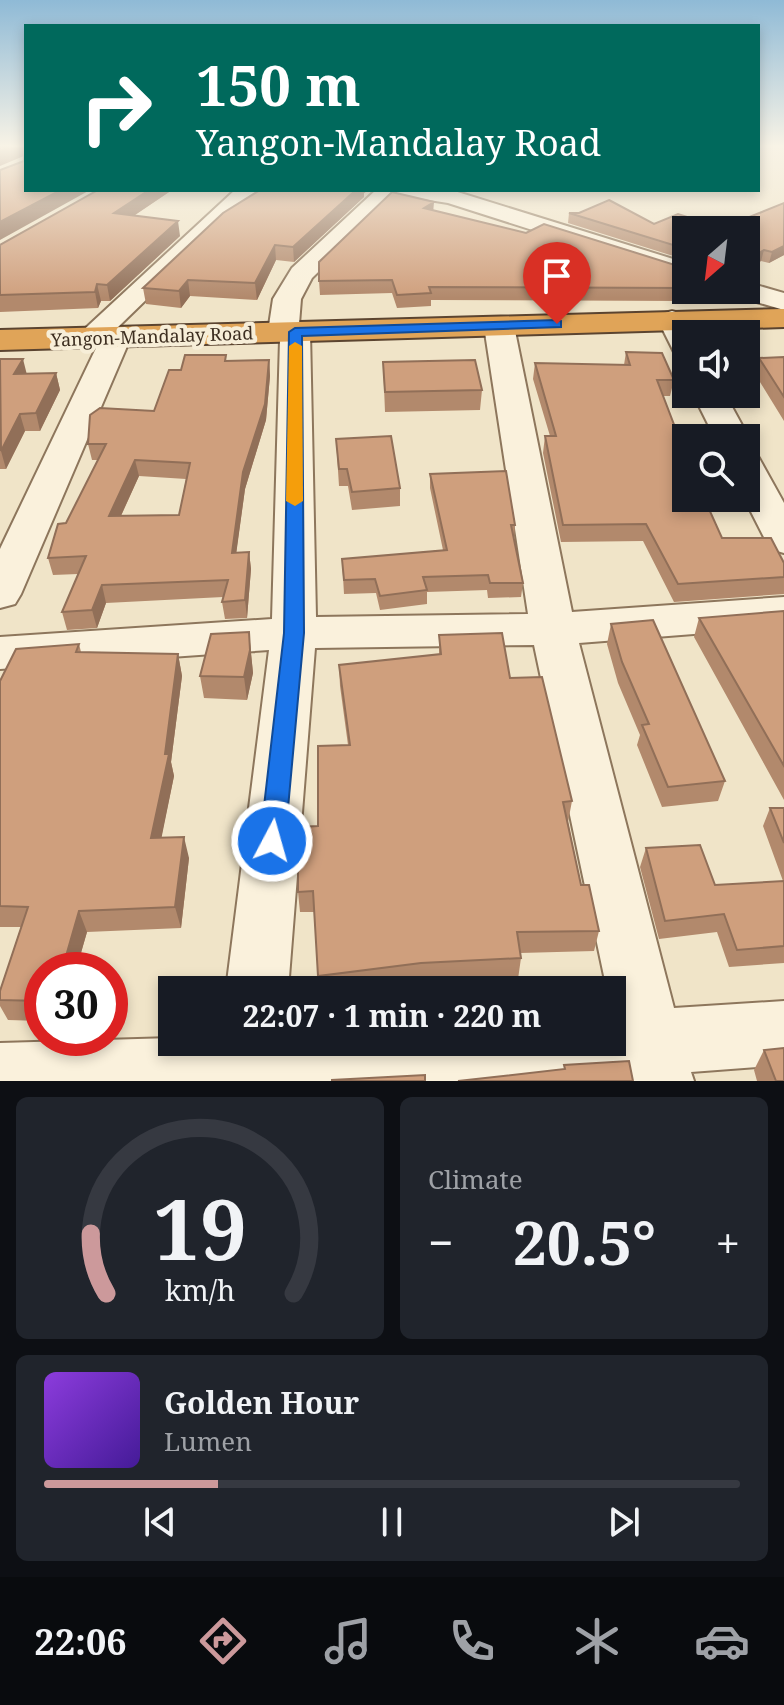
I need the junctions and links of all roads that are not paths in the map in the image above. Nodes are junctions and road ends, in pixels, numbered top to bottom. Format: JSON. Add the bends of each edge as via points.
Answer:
{"nodes":[{"id":1,"x":241,"y":197,"type":"edge"},
{"id":2,"x":381,"y":197,"type":"edge"},
{"id":3,"x":452,"y":197,"type":"edge"},
{"id":4,"x":672,"y":267,"type":"edge"},
{"id":5,"x":760,"y":294,"type":"edge"},
{"id":6,"x":784,"y":302,"type":"edge"},
{"id":7,"x":784,"y":318,"type":"edge"},
{"id":8,"x":760,"y":322,"type":"edge"},
{"id":9,"x":499,"y":326,"type":"junction"},
{"id":10,"x":289,"y":332,"type":"junction"},
{"id":11,"x":672,"y":334,"type":"edge"},
{"id":12,"x":104,"y":337,"type":"junction"},
{"id":13,"x":0,"y":340,"type":"edge"},
{"id":14,"x":760,"y":493,"type":"edge"},
{"id":15,"x":784,"y":540,"type":"edge"},
{"id":16,"x":0,"y":594,"type":"edge"},
{"id":17,"x":784,"y":612,"type":"edge"},
{"id":18,"x":553,"y":629,"type":"junction"},
{"id":19,"x":294,"y":633,"type":"junction"},
{"id":20,"x":0,"y":653,"type":"edge"},
{"id":21,"x":258,"y":976,"type":"edge"},
{"id":22,"x":784,"y":1033,"type":"edge"},
{"id":23,"x":656,"y":1061,"type":"edge"},
{"id":24,"x":249,"y":1064,"type":"edge"},
{"id":25,"x":0,"y":1076,"type":"edge"}],
"edges":[{"from":1,"to":12,"type":"street"},
{"from":2,"to":10,"type":"street","via":[[301,274],[287,299]]},
{"from":3,"to":4,"type":"street"},
{"from":5,"to":6,"type":"street"},
{"from":7,"to":8,"type":"highway","name":"Yangon-Mandalay Road"},
{"from":9,"to":10,"type":"highway","name":"Yangon-Mandalay Road"},
{"from":9,"to":11,"type":"highway","name":"Yangon-Mandalay Road"},
{"from":9,"to":18,"type":"street"},
{"from":10,"to":12,"type":"highway","name":"Yangon-Mandalay Road"},
{"from":10,"to":19,"type":"street"},
{"from":12,"to":13,"type":"highway","name":"Yangon-Mandalay Road"},
{"from":12,"to":16,"type":"street"},
{"from":14,"to":15,"type":"street"},
{"from":17,"to":18,"type":"street"},
{"from":18,"to":19,"type":"street"},
{"from":18,"to":23,"type":"street"},
{"from":19,"to":20,"type":"street"},
{"from":19,"to":21,"type":"street"},
{"from":22,"to":23,"type":"street"},
{"from":23,"to":24,"type":"street"},
{"from":24,"to":25,"type":"street"}]}
